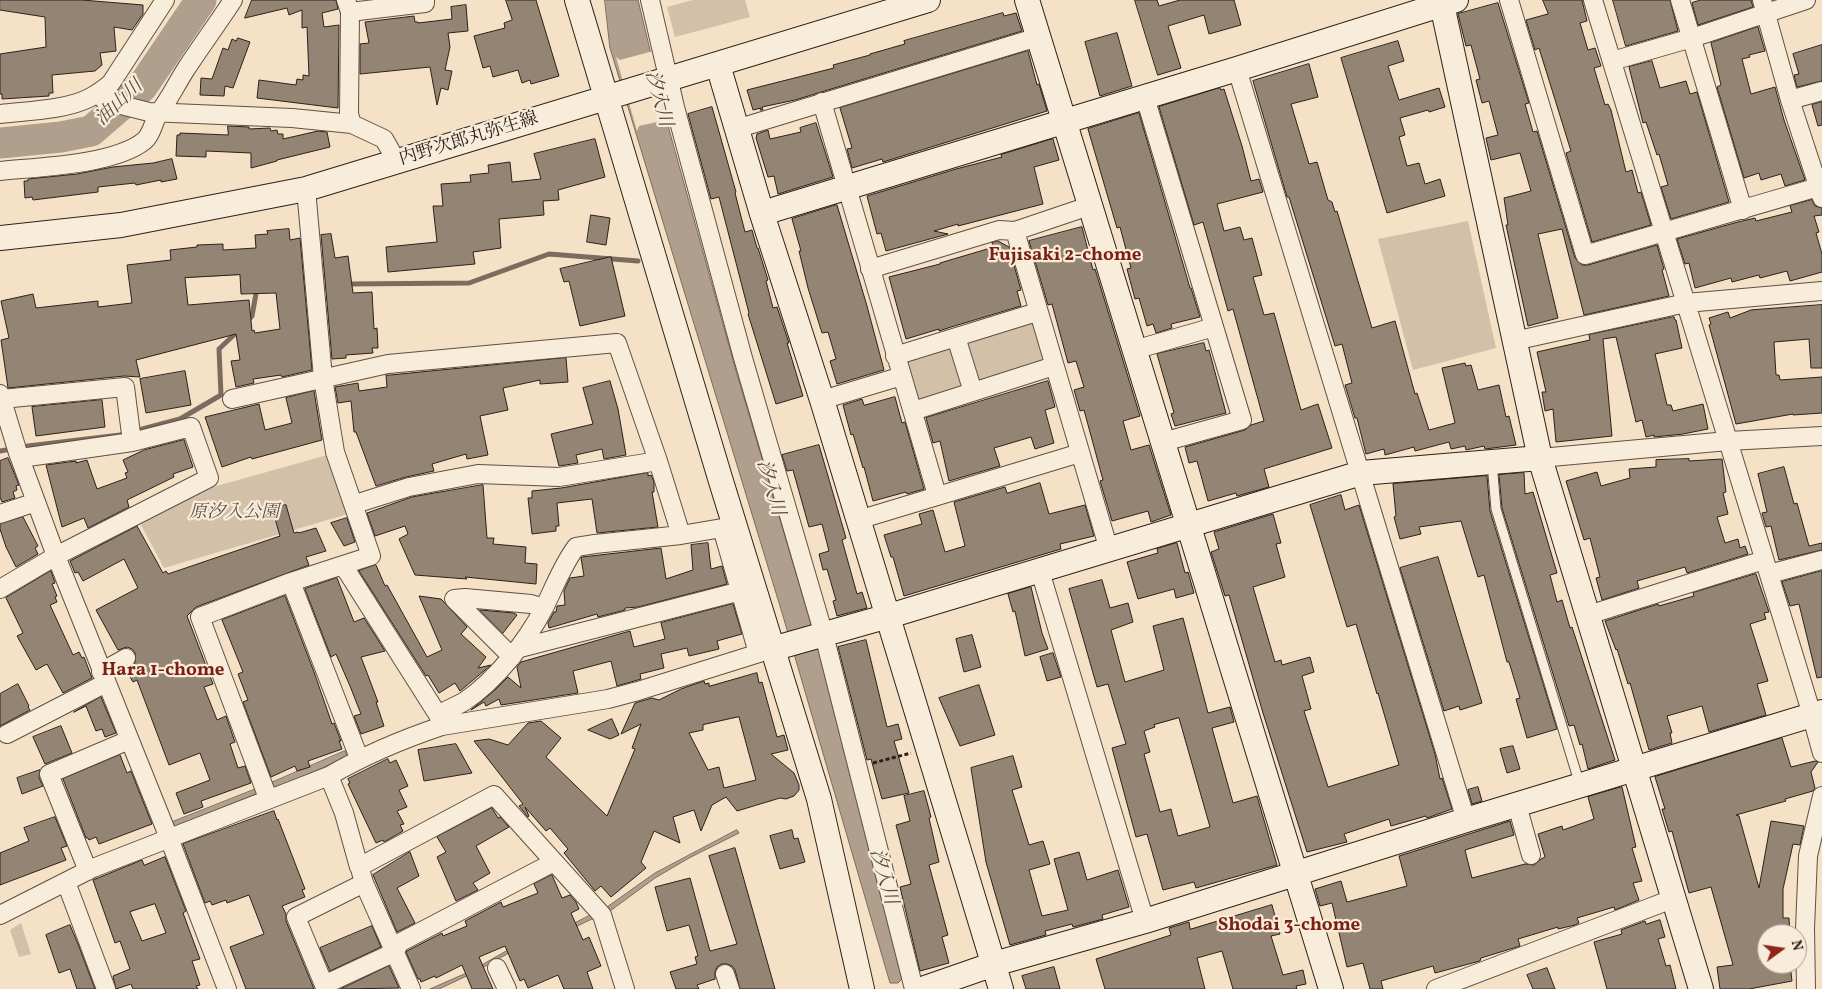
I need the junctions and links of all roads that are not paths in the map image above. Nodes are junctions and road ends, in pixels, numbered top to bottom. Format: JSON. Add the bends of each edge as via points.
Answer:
{"nodes":[{"id":1,"x":165,"y":0,"type":"edge"},
{"id":2,"x":233,"y":0,"type":"edge"},
{"id":3,"x":425,"y":0,"type":"edge"},
{"id":4,"x":577,"y":0,"type":"edge"},
{"id":5,"x":650,"y":0,"type":"edge"},
{"id":6,"x":928,"y":0,"type":"edge"},
{"id":7,"x":1027,"y":0,"type":"edge"},
{"id":8,"x":1509,"y":0,"type":"edge"},
{"id":9,"x":1593,"y":0,"type":"edge"},
{"id":10,"x":1680,"y":0,"type":"edge"},
{"id":11,"x":1806,"y":0,"type":"edge"},
{"id":12,"x":1447,"y":1,"type":"edge"},
{"id":13,"x":348,"y":6,"type":"edge"},
{"id":14,"x":1764,"y":7,"type":"edge"},
{"id":15,"x":1038,"y":36,"type":"junction"},
{"id":16,"x":1692,"y":38,"type":"junction"},
{"id":17,"x":1612,"y":61,"type":"junction"},
{"id":18,"x":718,"y":65,"type":"junction"},
{"id":19,"x":1237,"y":69,"type":"junction"},
{"id":20,"x":668,"y":80,"type":"junction"},
{"id":21,"x":1822,"y":91,"type":"edge"},
{"id":22,"x":102,"y":97,"type":"junction"},
{"id":23,"x":1145,"y":97,"type":"junction"},
{"id":24,"x":606,"y":99,"type":"junction"},
{"id":25,"x":1790,"y":100,"type":"junction"},
{"id":26,"x":822,"y":102,"type":"junction"},
{"id":27,"x":154,"y":112,"type":"junction"},
{"id":28,"x":0,"y":114,"type":"edge"},
{"id":29,"x":1064,"y":122,"type":"junction"},
{"id":30,"x":352,"y":124,"type":"junction"},
{"id":31,"x":736,"y":129,"type":"junction"},
{"id":32,"x":397,"y":162,"type":"junction"},
{"id":33,"x":0,"y":171,"type":"edge"},
{"id":34,"x":846,"y":188,"type":"junction"},
{"id":35,"x":306,"y":190,"type":"junction"},
{"id":36,"x":1821,"y":191,"type":"edge"},
{"id":37,"x":1090,"y":206,"type":"junction"},
{"id":38,"x":1743,"y":210,"type":"junction"},
{"id":39,"x":762,"y":214,"type":"junction"},
{"id":40,"x":1015,"y":231,"type":"junction"},
{"id":41,"x":1663,"y":234,"type":"junction"},
{"id":42,"x":0,"y":238,"type":"edge"},
{"id":43,"x":870,"y":269,"type":"junction"},
{"id":44,"x":1822,"y":291,"type":"edge"},
{"id":45,"x":1686,"y":303,"type":"junction"},
{"id":46,"x":1037,"y":312,"type":"junction"},
{"id":47,"x":1214,"y":327,"type":"junction"},
{"id":48,"x":956,"y":337,"type":"junction"},
{"id":49,"x":1514,"y":341,"type":"junction"},
{"id":50,"x":1134,"y":350,"type":"junction"},
{"id":51,"x":895,"y":356,"type":"junction"},
{"id":52,"x":1054,"y":366,"type":"junction"},
{"id":53,"x":902,"y":376,"type":"junction"},
{"id":54,"x":323,"y":378,"type":"junction"},
{"id":55,"x":973,"y":392,"type":"junction"},
{"id":56,"x":1,"y":397,"type":"edge"},
{"id":57,"x":232,"y":399,"type":"dead end"},
{"id":58,"x":822,"y":400,"type":"junction"},
{"id":59,"x":913,"y":411,"type":"junction"},
{"id":60,"x":131,"y":435,"type":"junction"},
{"id":61,"x":1822,"y":436,"type":"edge"},
{"id":62,"x":1728,"y":441,"type":"junction"},
{"id":63,"x":1163,"y":442,"type":"junction"},
{"id":64,"x":17,"y":450,"type":"junction"},
{"id":65,"x":1080,"y":453,"type":"junction"},
{"id":66,"x":1540,"y":458,"type":"junction"},
{"id":67,"x":658,"y":461,"type":"junction"},
{"id":68,"x":1492,"y":463,"type":"junction"},
{"id":69,"x":1361,"y":473,"type":"junction"},
{"id":70,"x":936,"y":495,"type":"junction"},
{"id":71,"x":36,"y":502,"type":"junction"},
{"id":72,"x":355,"y":504,"type":"junction"},
{"id":73,"x":0,"y":514,"type":"edge"},
{"id":74,"x":858,"y":520,"type":"junction"},
{"id":75,"x":1188,"y":526,"type":"junction"},
{"id":76,"x":681,"y":536,"type":"junction"},
{"id":77,"x":1108,"y":550,"type":"junction"},
{"id":78,"x":56,"y":556,"type":"junction"},
{"id":79,"x":1822,"y":560,"type":"edge"},
{"id":80,"x":344,"y":565,"type":"junction"},
{"id":81,"x":1767,"y":567,"type":"junction"},
{"id":82,"x":1040,"y":571,"type":"junction"},
{"id":83,"x":291,"y":582,"type":"junction"},
{"id":84,"x":0,"y":589,"type":"edge"},
{"id":85,"x":741,"y":591,"type":"junction"},
{"id":86,"x":544,"y":608,"type":"junction"},
{"id":87,"x":1588,"y":615,"type":"junction"},
{"id":88,"x":888,"y":617,"type":"junction"},
{"id":89,"x":824,"y":635,"type":"junction"},
{"id":90,"x":765,"y":651,"type":"junction"},
{"id":91,"x":516,"y":652,"type":"junction"},
{"id":92,"x":126,"y":658,"type":"dead end"},
{"id":93,"x":104,"y":677,"type":"junction"},
{"id":94,"x":1815,"y":714,"type":"edge"},
{"id":95,"x":440,"y":720,"type":"junction"},
{"id":96,"x":7,"y":734,"type":"dead end"},
{"id":97,"x":129,"y":740,"type":"junction"},
{"id":98,"x":1822,"y":753,"type":"edge"},
{"id":99,"x":360,"y":758,"type":"junction"},
{"id":100,"x":1636,"y":770,"type":"junction"},
{"id":101,"x":329,"y":776,"type":"junction"},
{"id":102,"x":1581,"y":786,"type":"junction"},
{"id":103,"x":1822,"y":796,"type":"edge"},
{"id":104,"x":268,"y":798,"type":"junction"},
{"id":105,"x":1517,"y":805,"type":"junction"},
{"id":106,"x":1466,"y":820,"type":"junction"},
{"id":107,"x":169,"y":838,"type":"junction"},
{"id":108,"x":1531,"y":855,"type":"dead end"},
{"id":109,"x":554,"y":862,"type":"junction"},
{"id":110,"x":88,"y":871,"type":"junction"},
{"id":111,"x":1295,"y":873,"type":"junction"},
{"id":112,"x":362,"y":875,"type":"junction"},
{"id":113,"x":66,"y":882,"type":"junction"},
{"id":114,"x":1675,"y":898,"type":"junction"},
{"id":115,"x":0,"y":915,"type":"edge"},
{"id":116,"x":1145,"y":921,"type":"junction"},
{"id":117,"x":395,"y":952,"type":"junction"},
{"id":118,"x":994,"y":964,"type":"junction"},
{"id":119,"x":498,"y":968,"type":"dead end"},
{"id":120,"x":106,"y":989,"type":"edge"},
{"id":121,"x":227,"y":989,"type":"edge"},
{"id":122,"x":411,"y":989,"type":"edge"},
{"id":123,"x":507,"y":989,"type":"edge"},
{"id":124,"x":625,"y":989,"type":"edge"},
{"id":125,"x":862,"y":989,"type":"edge"},
{"id":126,"x":914,"y":989,"type":"edge"},
{"id":127,"x":922,"y":989,"type":"edge"},
{"id":128,"x":1001,"y":989,"type":"edge"},
{"id":129,"x":1331,"y":989,"type":"edge"},
{"id":130,"x":1436,"y":989,"type":"edge"},
{"id":131,"x":1701,"y":989,"type":"edge"},
{"id":132,"x":1806,"y":989,"type":"edge"}],
"edges":[{"from":1,"to":22,"type":"street"},
{"from":2,"to":27,"type":"street","via":[[167,103]]},
{"from":3,"to":13,"type":"street","via":[[425,3]]},
{"from":4,"to":24,"type":"street"},
{"from":5,"to":20,"type":"street"},
{"from":6,"to":18,"type":"street","name":"内野次郎丸弥生線"},
{"from":7,"to":15,"type":"street"},
{"from":8,"to":41,"type":"street","via":[[1585,255]]},
{"from":9,"to":17,"type":"street"},
{"from":10,"to":16,"type":"street"},
{"from":11,"to":14,"type":"street"},
{"from":12,"to":19,"type":"street"},
{"from":12,"to":49,"type":"street"},
{"from":13,"to":30,"type":"street","via":[[349,114]]},
{"from":14,"to":16,"type":"street"},
{"from":14,"to":25,"type":"street"},
{"from":15,"to":26,"type":"street"},
{"from":15,"to":29,"type":"street"},
{"from":16,"to":17,"type":"street"},
{"from":16,"to":38,"type":"street"},
{"from":17,"to":41,"type":"street"},
{"from":18,"to":20,"type":"street","name":"内野次郎丸弥生線"},
{"from":18,"to":31,"type":"street"},
{"from":19,"to":23,"type":"street"},
{"from":19,"to":69,"type":"street"},
{"from":20,"to":24,"type":"street","name":"内野次郎丸弥生線"},
{"from":20,"to":89,"type":"street"},
{"from":21,"to":25,"type":"street"},
{"from":22,"to":27,"type":"street"},
{"from":22,"to":28,"type":"street"},
{"from":23,"to":29,"type":"street"},
{"from":23,"to":47,"type":"street"},
{"from":24,"to":32,"type":"street","name":"内野次郎丸弥生線"},
{"from":24,"to":90,"type":"street"},
{"from":25,"to":36,"type":"street"},
{"from":26,"to":31,"type":"street"},
{"from":26,"to":34,"type":"street"},
{"from":27,"to":30,"type":"street"},
{"from":27,"to":33,"type":"street","via":[[145,140],[130,149],[101,160]]},
{"from":29,"to":34,"type":"street"},
{"from":29,"to":37,"type":"street"},
{"from":30,"to":32,"type":"street","via":[[384,139]]},
{"from":31,"to":39,"type":"street"},
{"from":32,"to":35,"type":"street","name":"内野次郎丸弥生線"},
{"from":34,"to":39,"type":"street"},
{"from":34,"to":43,"type":"street"},
{"from":35,"to":42,"type":"street","name":"内野次郎丸弥生線","via":[[120,225]]},
{"from":35,"to":54,"type":"street"},
{"from":36,"to":38,"type":"street"},
{"from":37,"to":40,"type":"street"},
{"from":37,"to":50,"type":"street"},
{"from":38,"to":41,"type":"street"},
{"from":39,"to":58,"type":"street"},
{"from":40,"to":43,"type":"street","via":[[999,230]]},
{"from":40,"to":46,"type":"street"},
{"from":41,"to":45,"type":"street"},
{"from":43,"to":51,"type":"street"},
{"from":44,"to":45,"type":"street"},
{"from":45,"to":49,"type":"street"},
{"from":45,"to":62,"type":"street"},
{"from":46,"to":48,"type":"street"},
{"from":46,"to":52,"type":"street"},
{"from":47,"to":50,"type":"street"},
{"from":47,"to":63,"type":"street","via":[[1242,420]]},
{"from":48,"to":51,"type":"street"},
{"from":48,"to":55,"type":"street"},
{"from":49,"to":66,"type":"street"},
{"from":50,"to":63,"type":"street"},
{"from":51,"to":53,"type":"street"},
{"from":52,"to":55,"type":"street"},
{"from":52,"to":65,"type":"street"},
{"from":53,"to":58,"type":"street"},
{"from":53,"to":59,"type":"street"},
{"from":54,"to":57,"type":"street"},
{"from":54,"to":67,"type":"street","via":[[388,364],[617,343]]},
{"from":54,"to":72,"type":"street","via":[[335,452]]},
{"from":55,"to":59,"type":"street"},
{"from":56,"to":60,"type":"street","via":[[125,387]]},
{"from":56,"to":64,"type":"street"},
{"from":58,"to":74,"type":"street"},
{"from":59,"to":70,"type":"street"},
{"from":60,"to":64,"type":"street"},
{"from":60,"to":78,"type":"street","via":[[192,427],[208,478]]},
{"from":61,"to":62,"type":"street"},
{"from":62,"to":66,"type":"street"},
{"from":62,"to":81,"type":"street"},
{"from":63,"to":75,"type":"street"},
{"from":64,"to":71,"type":"street"},
{"from":65,"to":70,"type":"street"},
{"from":65,"to":77,"type":"street"},
{"from":66,"to":68,"type":"street"},
{"from":66,"to":87,"type":"street"},
{"from":67,"to":72,"type":"street","via":[[559,477],[478,474],[409,487]]},
{"from":67,"to":76,"type":"street"},
{"from":68,"to":69,"type":"street"},
{"from":68,"to":102,"type":"lane","via":[[1496,509]]},
{"from":69,"to":75,"type":"street"},
{"from":69,"to":106,"type":"street"},
{"from":70,"to":74,"type":"street"},
{"from":71,"to":73,"type":"street"},
{"from":71,"to":78,"type":"street"},
{"from":72,"to":80,"type":"street","via":[[371,556]]},
{"from":74,"to":88,"type":"street"},
{"from":75,"to":77,"type":"street"},
{"from":75,"to":111,"type":"street"},
{"from":76,"to":85,"type":"street","via":[[722,528]]},
{"from":76,"to":86,"type":"street","via":[[576,547],[565,561]]},
{"from":77,"to":82,"type":"street"},
{"from":78,"to":84,"type":"street"},
{"from":78,"to":93,"type":"street"},
{"from":79,"to":81,"type":"street"},
{"from":80,"to":83,"type":"street"},
{"from":80,"to":95,"type":"street"},
{"from":81,"to":87,"type":"street"},
{"from":81,"to":94,"type":"street"},
{"from":82,"to":88,"type":"street"},
{"from":82,"to":116,"type":"street"},
{"from":83,"to":99,"type":"street"},
{"from":83,"to":104,"type":"street","via":[[200,617]]},
{"from":85,"to":90,"type":"street"},
{"from":85,"to":91,"type":"street"},
{"from":86,"to":91,"type":"street"},
{"from":86,"to":91,"type":"street","via":[[465,598],[454,600]]},
{"from":87,"to":100,"type":"street"},
{"from":88,"to":89,"type":"street"},
{"from":88,"to":118,"type":"street"},
{"from":89,"to":90,"type":"street"},
{"from":89,"to":126,"type":"street"},
{"from":90,"to":95,"type":"street","via":[[608,699]]},
{"from":90,"to":125,"type":"street","via":[[819,799]]},
{"from":91,"to":95,"type":"street","via":[[482,687]]},
{"from":92,"to":93,"type":"street"},
{"from":93,"to":96,"type":"street"},
{"from":93,"to":97,"type":"street"},
{"from":94,"to":98,"type":"street"},
{"from":94,"to":100,"type":"street"},
{"from":95,"to":99,"type":"street"},
{"from":97,"to":107,"type":"street"},
{"from":97,"to":110,"type":"street","via":[[49,774]]},
{"from":99,"to":101,"type":"street"},
{"from":100,"to":102,"type":"street"},
{"from":100,"to":114,"type":"street"},
{"from":101,"to":104,"type":"street"},
{"from":101,"to":112,"type":"street","via":[[344,813]]},
{"from":102,"to":105,"type":"street"},
{"from":103,"to":132,"type":"street","via":[[1808,856]]},
{"from":104,"to":107,"type":"street"},
{"from":105,"to":106,"type":"street"},
{"from":105,"to":108,"type":"street"},
{"from":106,"to":111,"type":"street"},
{"from":107,"to":110,"type":"street"},
{"from":107,"to":121,"type":"street"},
{"from":109,"to":112,"type":"street","via":[[494,795]]},
{"from":109,"to":117,"type":"street","via":[[399,943]]},
{"from":109,"to":124,"type":"street","via":[[602,915]]},
{"from":110,"to":113,"type":"street"},
{"from":111,"to":116,"type":"street"},
{"from":111,"to":129,"type":"street"},
{"from":112,"to":117,"type":"street"},
{"from":112,"to":117,"type":"street","via":[[296,917],[324,985]]},
{"from":113,"to":115,"type":"street"},
{"from":113,"to":120,"type":"street"},
{"from":114,"to":130,"type":"street"},
{"from":114,"to":131,"type":"street"},
{"from":116,"to":118,"type":"street"},
{"from":117,"to":122,"type":"street"},
{"from":118,"to":127,"type":"street"},
{"from":118,"to":128,"type":"street"},
{"from":119,"to":123,"type":"street"}]}
